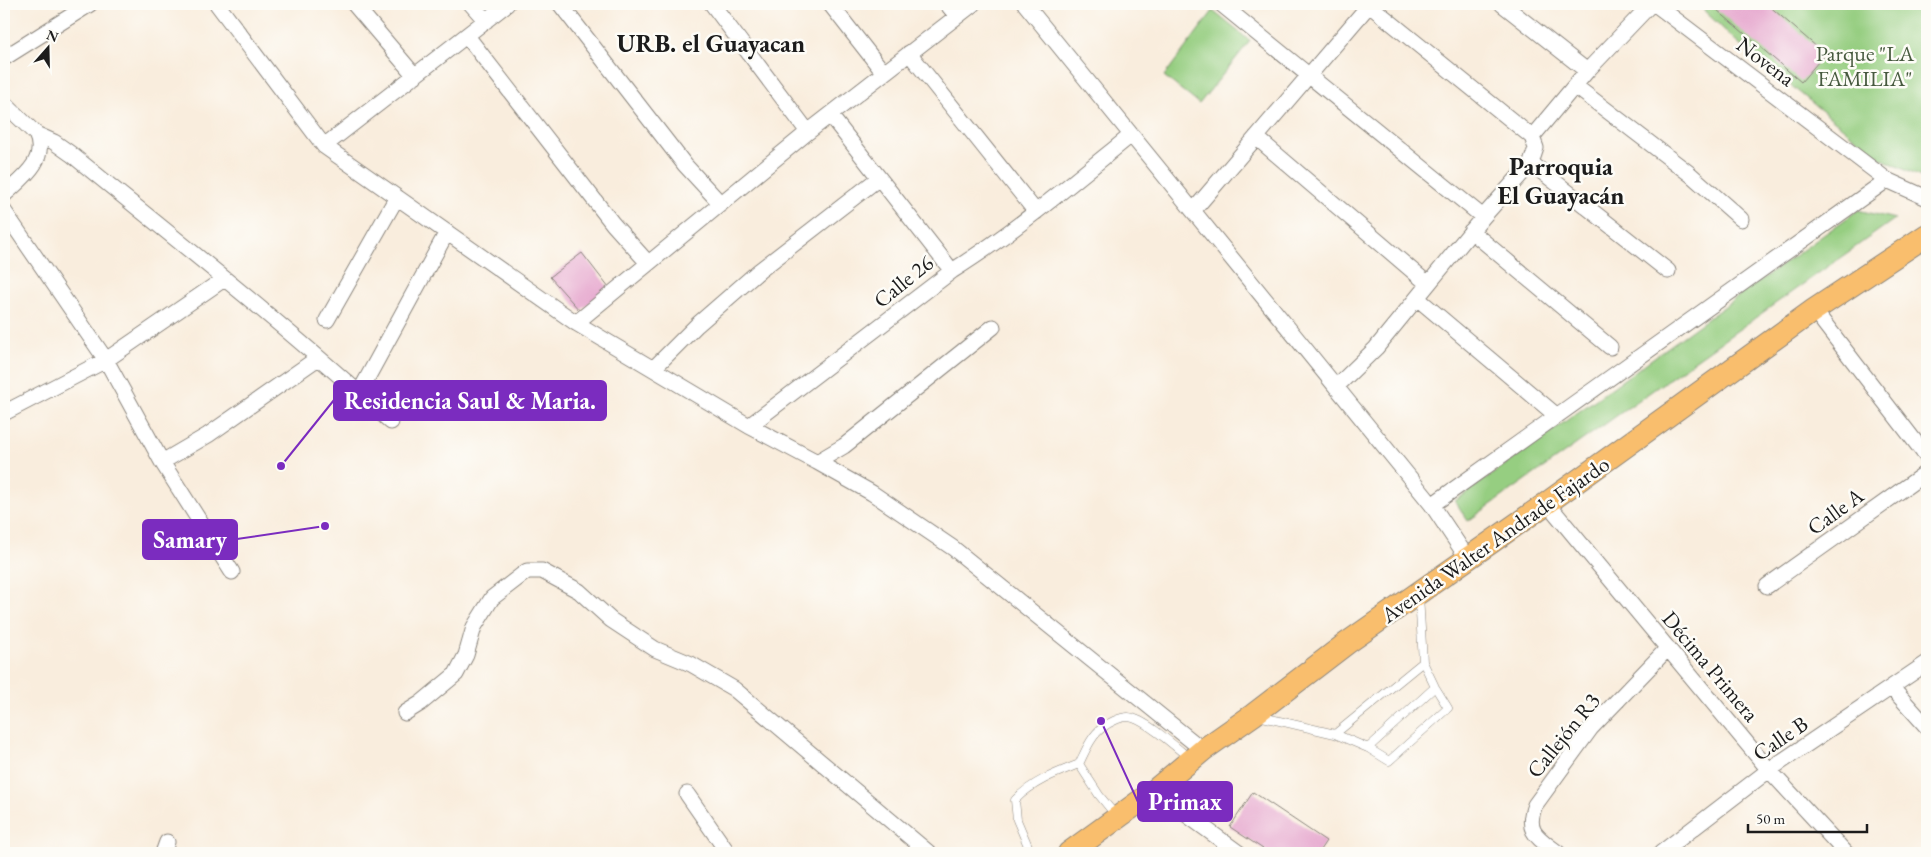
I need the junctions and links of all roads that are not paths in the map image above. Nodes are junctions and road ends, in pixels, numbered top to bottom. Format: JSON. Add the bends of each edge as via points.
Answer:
{"nodes":[{"id":1,"x":90,"y":4,"type":"edge"},
{"id":2,"x":217,"y":4,"type":"edge"},
{"id":3,"x":354,"y":4,"type":"edge"},
{"id":4,"x":471,"y":4,"type":"edge"},
{"id":5,"x":507,"y":4,"type":"edge"},
{"id":6,"x":560,"y":4,"type":"edge"},
{"id":7,"x":712,"y":4,"type":"edge"},
{"id":8,"x":830,"y":4,"type":"edge"},
{"id":9,"x":947,"y":4,"type":"edge"},
{"id":10,"x":973,"y":4,"type":"edge"},
{"id":11,"x":1025,"y":4,"type":"edge"},
{"id":12,"x":1222,"y":4,"type":"edge"},
{"id":13,"x":1369,"y":4,"type":"edge"},
{"id":14,"x":1502,"y":4,"type":"edge"},
{"id":15,"x":1651,"y":4,"type":"edge"},
{"id":16,"x":1655,"y":4,"type":"edge"},
{"id":17,"x":957,"y":16,"type":"junction"},
{"id":18,"x":486,"y":21,"type":"junction"},
{"id":19,"x":467,"y":36,"type":"junction"},
{"id":20,"x":909,"y":53,"type":"junction"},
{"id":21,"x":4,"y":58,"type":"edge"},
{"id":22,"x":1587,"y":71,"type":"junction"},
{"id":23,"x":884,"y":73,"type":"junction"},
{"id":24,"x":415,"y":76,"type":"junction"},
{"id":25,"x":1310,"y":76,"type":"junction"},
{"id":26,"x":1575,"y":86,"type":"junction"},
{"id":27,"x":4,"y":102,"type":"edge"},
{"id":28,"x":830,"y":115,"type":"junction"},
{"id":29,"x":808,"y":132,"type":"junction"},
{"id":30,"x":36,"y":134,"type":"junction"},
{"id":31,"x":1130,"y":136,"type":"junction"},
{"id":32,"x":1532,"y":137,"type":"junction"},
{"id":33,"x":1256,"y":138,"type":"junction"},
{"id":34,"x":324,"y":146,"type":"junction"},
{"id":35,"x":1531,"y":162,"type":"junction"},
{"id":36,"x":879,"y":178,"type":"junction"},
{"id":37,"x":1887,"y":180,"type":"junction"},
{"id":38,"x":4,"y":195,"type":"edge"},
{"id":39,"x":397,"y":197,"type":"junction"},
{"id":40,"x":1927,"y":198,"type":"edge"},
{"id":41,"x":721,"y":204,"type":"junction"},
{"id":42,"x":4,"y":211,"type":"edge"},
{"id":43,"x":1193,"y":211,"type":"junction"},
{"id":44,"x":1036,"y":212,"type":"junction"},
{"id":45,"x":1483,"y":217,"type":"junction"},
{"id":46,"x":1741,"y":219,"type":"dead end"},
{"id":47,"x":1471,"y":231,"type":"junction"},
{"id":48,"x":447,"y":232,"type":"junction"},
{"id":49,"x":1927,"y":234,"type":"edge"},
{"id":50,"x":648,"y":263,"type":"junction"},
{"id":51,"x":952,"y":271,"type":"junction"},
{"id":52,"x":1668,"y":271,"type":"dead end"},
{"id":53,"x":224,"y":279,"type":"junction"},
{"id":54,"x":1428,"y":284,"type":"junction"},
{"id":55,"x":1417,"y":298,"type":"junction"},
{"id":56,"x":1814,"y":310,"type":"junction"},
{"id":57,"x":327,"y":320,"type":"dead end"},
{"id":58,"x":576,"y":323,"type":"junction"},
{"id":59,"x":993,"y":327,"type":"dead end"},
{"id":60,"x":1610,"y":347,"type":"dead end"},
{"id":61,"x":318,"y":358,"type":"junction"},
{"id":62,"x":106,"y":360,"type":"junction"},
{"id":63,"x":654,"y":368,"type":"junction"},
{"id":64,"x":1336,"y":387,"type":"junction"},
{"id":65,"x":359,"y":393,"type":"junction"},
{"id":66,"x":4,"y":413,"type":"edge"},
{"id":67,"x":1557,"y":416,"type":"junction"},
{"id":68,"x":391,"y":422,"type":"dead end"},
{"id":69,"x":749,"y":426,"type":"junction"},
{"id":70,"x":1927,"y":457,"type":"edge"},
{"id":71,"x":162,"y":462,"type":"junction"},
{"id":72,"x":817,"y":462,"type":"junction"},
{"id":73,"x":1927,"y":472,"type":"edge"},
{"id":74,"x":1547,"y":503,"type":"junction"},
{"id":75,"x":1432,"y":505,"type":"junction"},
{"id":76,"x":1468,"y":559,"type":"junction"},
{"id":77,"x":232,"y":572,"type":"dead end"},
{"id":78,"x":1767,"y":586,"type":"dead end"},
{"id":79,"x":1418,"y":594,"type":"junction"},
{"id":80,"x":1668,"y":648,"type":"junction"},
{"id":81,"x":1423,"y":662,"type":"junction"},
{"id":82,"x":1927,"y":664,"type":"edge"},
{"id":83,"x":1434,"y":687,"type":"junction"},
{"id":84,"x":1892,"y":688,"type":"junction"},
{"id":85,"x":405,"y":713,"type":"dead end"},
{"id":86,"x":1252,"y":715,"type":"junction"},
{"id":87,"x":1927,"y":727,"type":"edge"},
{"id":88,"x":1335,"y":734,"type":"junction"},
{"id":89,"x":1368,"y":748,"type":"junction"},
{"id":90,"x":1197,"y":755,"type":"junction"},
{"id":91,"x":1079,"y":764,"type":"junction"},
{"id":92,"x":1769,"y":770,"type":"junction"},
{"id":93,"x":1154,"y":791,"type":"junction"},
{"id":94,"x":687,"y":794,"type":"dead end"},
{"id":95,"x":1118,"y":818,"type":"junction"},
{"id":96,"x":728,"y":853,"type":"edge"},
{"id":97,"x":929,"y":853,"type":"edge"},
{"id":98,"x":1031,"y":853,"type":"edge"},
{"id":99,"x":1069,"y":853,"type":"edge"},
{"id":100,"x":1239,"y":853,"type":"edge"},
{"id":101,"x":1558,"y":853,"type":"edge"},
{"id":102,"x":1661,"y":853,"type":"edge"},
{"id":103,"x":1846,"y":853,"type":"edge"}],
"edges":[{"from":1,"to":21,"type":"street"},
{"from":2,"to":34,"type":"street"},
{"from":3,"to":24,"type":"street"},
{"from":4,"to":18,"type":"street"},
{"from":5,"to":18,"type":"street"},
{"from":6,"to":41,"type":"street","via":[[685,165]]},
{"from":7,"to":29,"type":"street"},
{"from":8,"to":23,"type":"street"},
{"from":9,"to":17,"type":"street"},
{"from":10,"to":17,"type":"street"},
{"from":11,"to":31,"type":"street"},
{"from":12,"to":25,"type":"street"},
{"from":13,"to":25,"type":"street"},
{"from":13,"to":32,"type":"street"},
{"from":14,"to":22,"type":"street"},
{"from":15,"to":22,"type":"street"},
{"from":16,"to":37,"type":"street","name":"Novena"},
{"from":17,"to":20,"type":"street"},
{"from":18,"to":19,"type":"street"},
{"from":19,"to":24,"type":"street"},
{"from":19,"to":50,"type":"street","via":[[613,224]]},
{"from":20,"to":23,"type":"street"},
{"from":20,"to":44,"type":"street"},
{"from":22,"to":26,"type":"street"},
{"from":23,"to":28,"type":"street"},
{"from":24,"to":34,"type":"street"},
{"from":25,"to":33,"type":"street"},
{"from":25,"to":45,"type":"street"},
{"from":26,"to":32,"type":"street"},
{"from":26,"to":46,"type":"street","via":[[1690,174]]},
{"from":27,"to":30,"type":"street"},
{"from":28,"to":29,"type":"street"},
{"from":28,"to":36,"type":"street","name":"Calle 26"},
{"from":29,"to":41,"type":"street"},
{"from":30,"to":38,"type":"street","via":[[40,143],[39,154],[30,171]]},
{"from":30,"to":53,"type":"street","via":[[71,154]]},
{"from":31,"to":43,"type":"street"},
{"from":31,"to":44,"type":"street"},
{"from":32,"to":35,"type":"street","via":[[1536,148]]},
{"from":33,"to":43,"type":"street"},
{"from":33,"to":54,"type":"street"},
{"from":34,"to":39,"type":"street"},
{"from":35,"to":45,"type":"street"},
{"from":35,"to":52,"type":"street"},
{"from":36,"to":51,"type":"street","name":"Calle 26"},
{"from":36,"to":63,"type":"street","via":[[760,271],[697,325]]},
{"from":37,"to":40,"type":"street","name":"Novena"},
{"from":37,"to":67,"type":"street"},
{"from":39,"to":48,"type":"street"},
{"from":39,"to":57,"type":"street"},
{"from":41,"to":50,"type":"street"},
{"from":42,"to":62,"type":"street"},
{"from":43,"to":64,"type":"street"},
{"from":44,"to":51,"type":"street"},
{"from":45,"to":47,"type":"street"},
{"from":47,"to":54,"type":"street"},
{"from":47,"to":60,"type":"street"},
{"from":48,"to":58,"type":"street"},
{"from":48,"to":65,"type":"street"},
{"from":49,"to":56,"type":"main road","name":"Avenida Walter Andrade Fajardo"},
{"from":50,"to":58,"type":"street"},
{"from":51,"to":69,"type":"street","name":"Calle 26"},
{"from":53,"to":61,"type":"street"},
{"from":53,"to":62,"type":"street"},
{"from":54,"to":55,"type":"street"},
{"from":55,"to":64,"type":"street","via":[[1376,348]]},
{"from":55,"to":67,"type":"street"},
{"from":56,"to":70,"type":"street"},
{"from":56,"to":74,"type":"main road","name":"Avenida Walter Andrade Fajardo"},
{"from":58,"to":63,"type":"street"},
{"from":59,"to":72,"type":"street","via":[[844,446]]},
{"from":61,"to":65,"type":"street"},
{"from":61,"to":71,"type":"street","via":[[208,435]]},
{"from":62,"to":66,"type":"street"},
{"from":62,"to":71,"type":"street"},
{"from":63,"to":69,"type":"street"},
{"from":64,"to":75,"type":"street"},
{"from":65,"to":68,"type":"street"},
{"from":67,"to":75,"type":"street"},
{"from":69,"to":72,"type":"street"},
{"from":71,"to":77,"type":"street"},
{"from":72,"to":90,"type":"street","via":[[872,493],[953,548]]},
{"from":73,"to":78,"type":"street","name":"Calle A"},
{"from":74,"to":76,"type":"main road","name":"Avenida Walter Andrade Fajardo"},
{"from":74,"to":80,"type":"street","name":"Décima Primera"},
{"from":75,"to":76,"type":"street"},
{"from":76,"to":79,"type":"main road","name":"Avenida Walter Andrade Fajardo"},
{"from":79,"to":81,"type":"lane"},
{"from":79,"to":86,"type":"main road","name":"Avenida Walter Andrade Fajardo"},
{"from":80,"to":92,"type":"street","name":"Décima Primera"},
{"from":80,"to":101,"type":"street","name":"Callejón R3","via":[[1591,728],[1535,805],[1530,818],[1534,834]]},
{"from":81,"to":83,"type":"lane"},
{"from":81,"to":88,"type":"lane"},
{"from":82,"to":84,"type":"street","name":"Calle B"},
{"from":83,"to":89,"type":"lane"},
{"from":83,"to":89,"type":"lane","via":[[1448,708],[1390,760]]},
{"from":84,"to":87,"type":"street"},
{"from":84,"to":92,"type":"street","name":"Calle B"},
{"from":85,"to":97,"type":"street","via":[[456,674],[466,655],[474,626],[492,598],[527,571],[542,571],[579,592],[611,620],[655,649],[692,664],[734,690]]},
{"from":86,"to":88,"type":"lane"},
{"from":86,"to":90,"type":"main road","name":"Avenida Walter Andrade Fajardo"},
{"from":88,"to":89,"type":"lane"},
{"from":90,"to":91,"type":"lane","via":[[1128,717],[1102,728],[1092,739]]},
{"from":90,"to":93,"type":"main road","name":"Avenida Walter Andrade Fajardo"},
{"from":91,"to":95,"type":"lane"},
{"from":91,"to":98,"type":"lane","via":[[1047,778],[1015,800],[1017,820]]},
{"from":92,"to":102,"type":"street","name":"Calle B"},
{"from":92,"to":103,"type":"street","name":"Décima Primera"},
{"from":93,"to":95,"type":"main road","name":"Avenida Walter Andrade Fajardo"},
{"from":93,"to":100,"type":"street"},
{"from":94,"to":96,"type":"street"},
{"from":95,"to":99,"type":"main road","name":"Avenida Walter Andrade Fajardo"}]}
